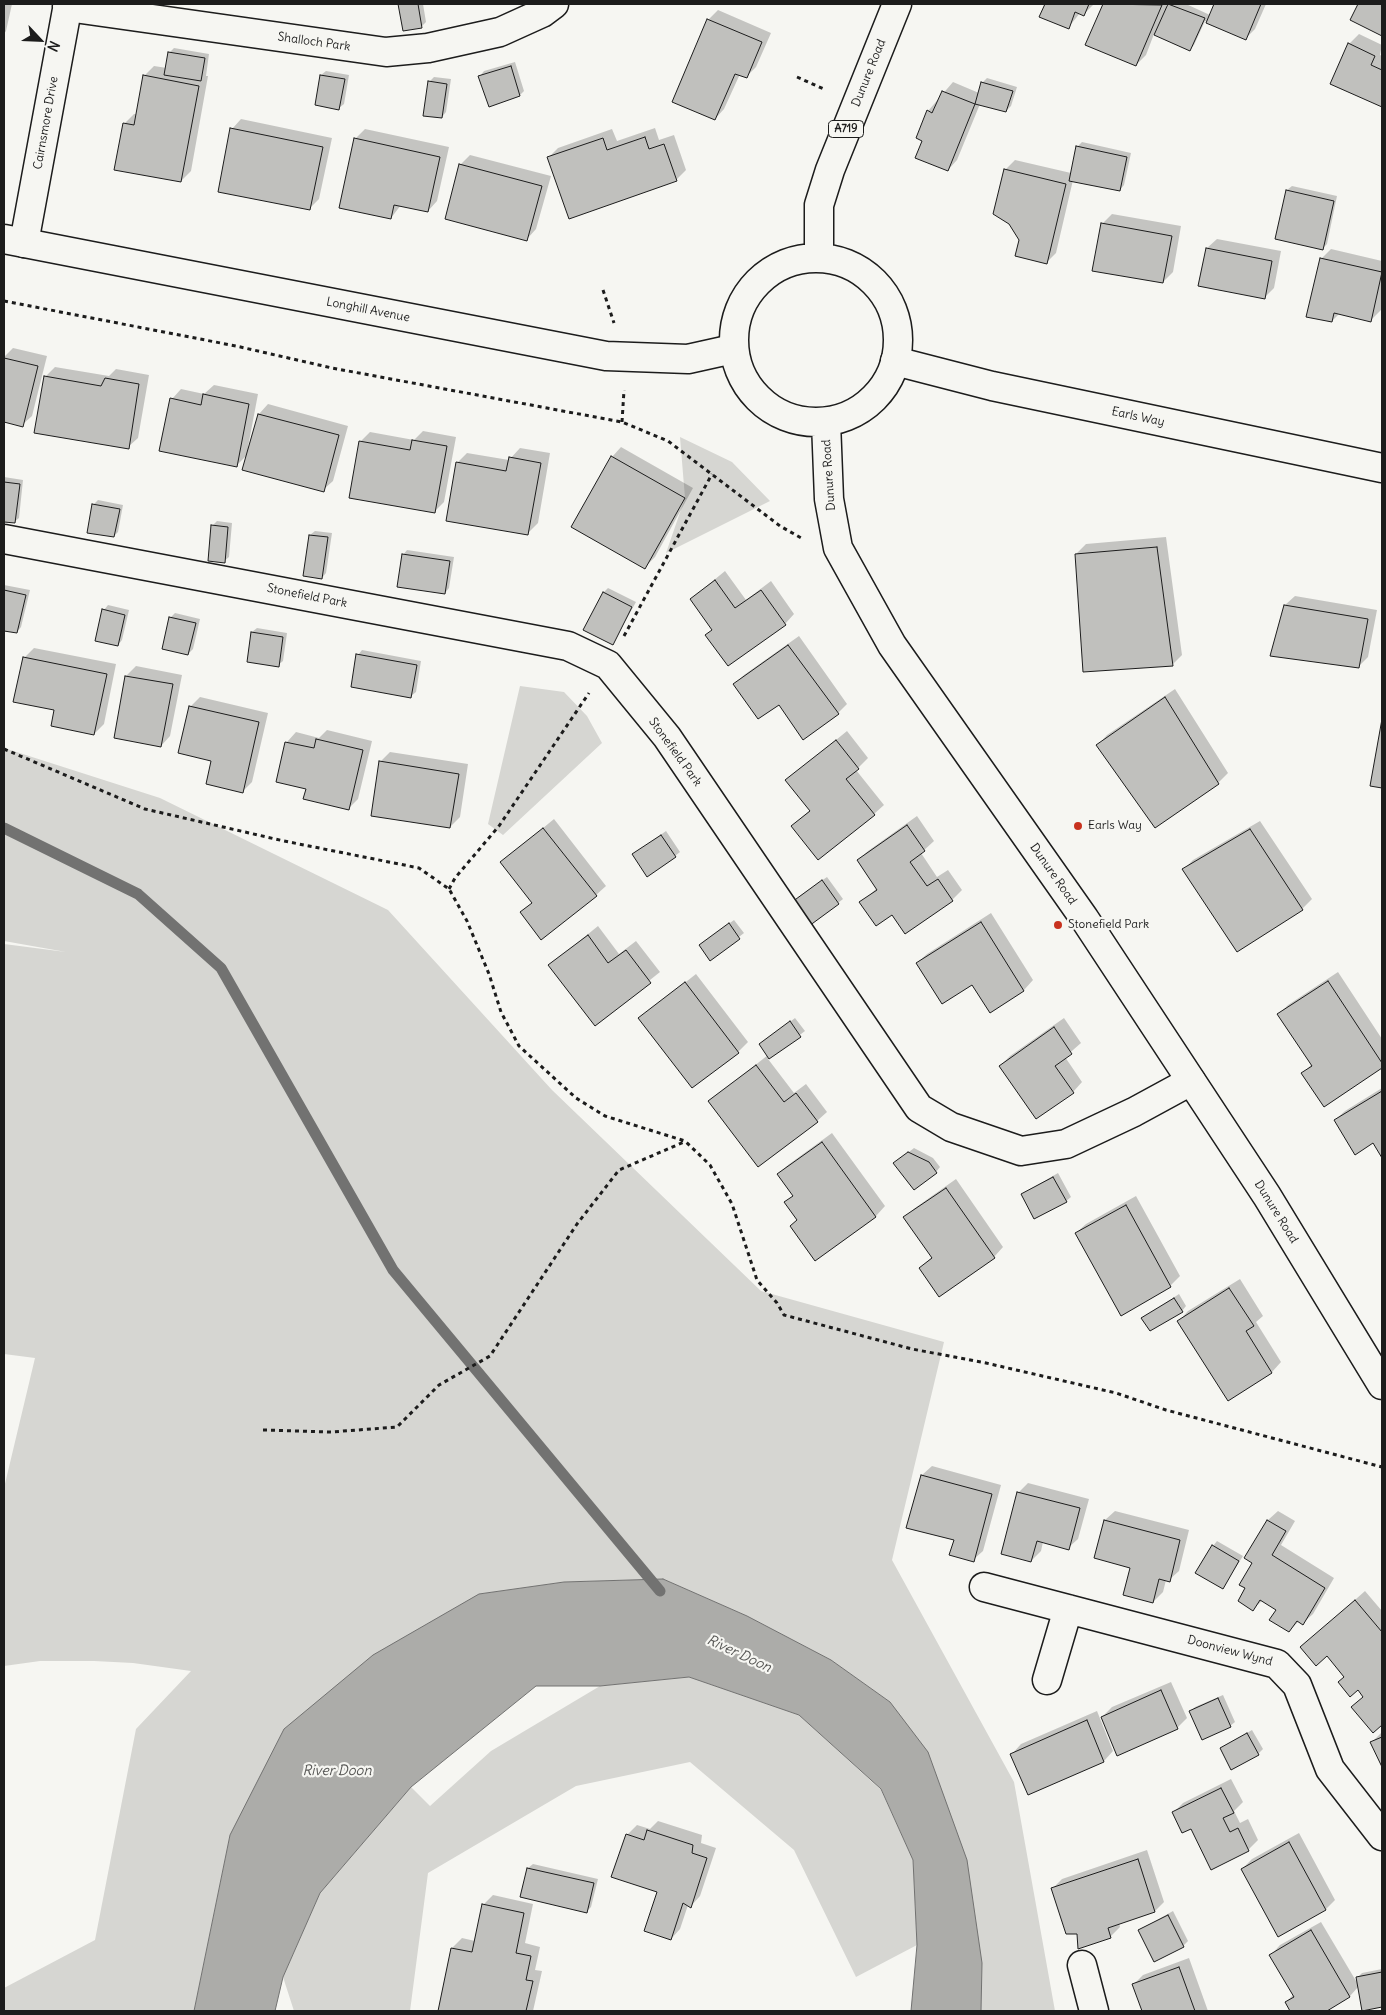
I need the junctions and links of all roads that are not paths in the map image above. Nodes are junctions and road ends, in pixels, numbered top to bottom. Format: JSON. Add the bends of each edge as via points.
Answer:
{"nodes":[{"id":1,"x":554,"y":4,"type":"edge"},
{"id":2,"x":897,"y":4,"type":"edge"},
{"id":3,"x":68,"y":5,"type":"edge"},
{"id":4,"x":14,"y":241,"type":"edge"},
{"id":5,"x":819,"y":258,"type":"junction"},
{"id":6,"x":733,"y":349,"type":"junction"},
{"id":7,"x":895,"y":361,"type":"junction"},
{"id":8,"x":826,"y":422,"type":"junction"},
{"id":9,"x":1382,"y":468,"type":"edge"},
{"id":10,"x":4,"y":539,"type":"edge"},
{"id":11,"x":1191,"y":1081,"type":"junction"},
{"id":12,"x":1382,"y":1385,"type":"edge"},
{"id":13,"x":984,"y":1587,"type":"dead end"},
{"id":14,"x":1068,"y":1608,"type":"junction"},
{"id":15,"x":1047,"y":1680,"type":"dead end"},
{"id":16,"x":1382,"y":1836,"type":"edge"},
{"id":17,"x":1082,"y":1965,"type":"dead end"},
{"id":18,"x":1094,"y":2011,"type":"edge"}],
"edges":[{"from":1,"to":3,"type":"street","name":"Shalloch Park","via":[[500,32],[428,48],[386,52]]},
{"from":2,"to":5,"type":"street","name":"Dunure Road","number":"A719","via":[[819,205]]},
{"from":3,"to":4,"type":"street","name":"Cairnsmore Drive"},
{"from":4,"to":6,"type":"street","name":"Longhill Avenue","via":[[606,356],[688,359]]},
{"from":5,"to":6,"type":"street","via":[[792,261],[771,270],[754,285],[741,304],[734,326]]},
{"from":5,"to":7,"type":"street","via":[[846,264],[863,272],[876,284],[895,316],[898,334]]},
{"from":6,"to":8,"type":"street","via":[[747,387],[760,402],[776,414],[795,421]]},
{"from":7,"to":8,"type":"street","via":[[884,386],[871,402],[855,413]]},
{"from":7,"to":9,"type":"street","name":"Earls Way","via":[[992,386]]},
{"from":8,"to":11,"type":"street","name":"Dunure Road","via":[[829,499],[838,548],[845,562],[892,645],[1084,918]]},
{"from":10,"to":11,"type":"street","name":"Stonefield Park","via":[[568,646],[608,665],[667,737],[919,1108],[951,1127],[1021,1151],[1066,1144]]},
{"from":11,"to":12,"type":"street","name":"Dunure Road","via":[[1272,1204]]},
{"from":13,"to":14,"type":"street","name":"Doonview Wynd"},
{"from":14,"to":15,"type":"street"},
{"from":14,"to":16,"type":"street","name":"Doonview Wynd","via":[[1277,1664],[1297,1685],[1330,1769]]},
{"from":17,"to":18,"type":"street"}]}
